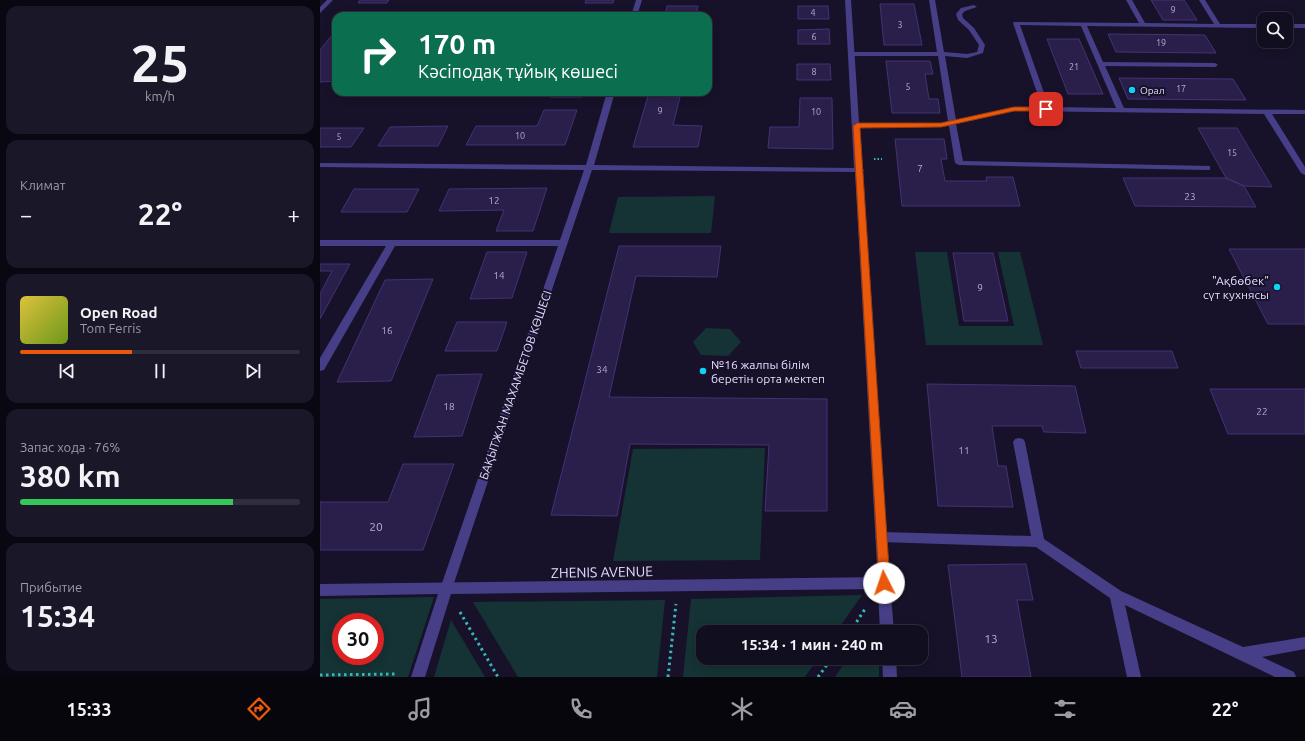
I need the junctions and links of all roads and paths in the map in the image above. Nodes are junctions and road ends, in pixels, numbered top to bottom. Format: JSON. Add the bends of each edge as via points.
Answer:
{"nodes":[{"id":1,"x":330,"y":0,"type":"edge"},
{"id":2,"x":639,"y":0,"type":"edge"},
{"id":3,"x":848,"y":0,"type":"edge"},
{"id":4,"x":932,"y":0,"type":"edge"},
{"id":5,"x":1129,"y":0,"type":"edge"},
{"id":6,"x":1202,"y":0,"type":"edge"},
{"id":7,"x":974,"y":7,"type":"dead end"},
{"id":8,"x":320,"y":11,"type":"edge"},
{"id":9,"x":635,"y":12,"type":"edge"},
{"id":10,"x":1083,"y":24,"type":"junction"},
{"id":11,"x":1143,"y":25,"type":"junction"},
{"id":12,"x":1218,"y":26,"type":"junction"},
{"id":13,"x":1257,"y":26,"type":"edge"},
{"id":14,"x":1293,"y":26,"type":"edge"},
{"id":15,"x":1305,"y":26,"type":"edge"},
{"id":16,"x":852,"y":54,"type":"junction"},
{"id":17,"x":941,"y":54,"type":"junction"},
{"id":18,"x":1101,"y":64,"type":"junction"},
{"id":19,"x":1215,"y":64,"type":"dead end"},
{"id":20,"x":611,"y":96,"type":"edge"},
{"id":21,"x":1046,"y":109,"type":"junction"},
{"id":22,"x":1121,"y":110,"type":"junction"},
{"id":23,"x":1267,"y":112,"type":"junction"},
{"id":24,"x":1305,"y":112,"type":"edge"},
{"id":25,"x":953,"y":123,"type":"junction"},
{"id":26,"x":857,"y":126,"type":"junction"},
{"id":27,"x":320,"y":165,"type":"edge"},
{"id":28,"x":589,"y":168,"type":"junction"},
{"id":29,"x":1207,"y":168,"type":"dead end"},
{"id":30,"x":860,"y":170,"type":"junction"},
{"id":31,"x":1305,"y":173,"type":"edge"},
{"id":32,"x":320,"y":243,"type":"edge"},
{"id":33,"x":563,"y":243,"type":"junction"},
{"id":34,"x":392,"y":244,"type":"junction"},
{"id":35,"x":320,"y":367,"type":"edge"},
{"id":36,"x":1019,"y":442,"type":"dead end"},
{"id":37,"x":881,"y":537,"type":"junction"},
{"id":38,"x":1038,"y":542,"type":"junction"},
{"id":39,"x":884,"y":583,"type":"junction"},
{"id":40,"x":678,"y":586,"type":"junction"},
{"id":41,"x":446,"y":589,"type":"junction"},
{"id":42,"x":320,"y":590,"type":"edge"},
{"id":43,"x":1116,"y":595,"type":"junction"},
{"id":44,"x":887,"y":625,"type":"edge"},
{"id":45,"x":1305,"y":643,"type":"edge"},
{"id":46,"x":1242,"y":654,"type":"junction"},
{"id":47,"x":827,"y":665,"type":"edge"},
{"id":48,"x":889,"y":665,"type":"edge"},
{"id":49,"x":320,"y":675,"type":"edge"},
{"id":50,"x":418,"y":676,"type":"edge"},
{"id":51,"x":498,"y":677,"type":"edge"},
{"id":52,"x":668,"y":677,"type":"edge"},
{"id":53,"x":818,"y":677,"type":"edge"},
{"id":54,"x":890,"y":677,"type":"edge"},
{"id":55,"x":1134,"y":677,"type":"edge"},
{"id":56,"x":1289,"y":677,"type":"edge"}],
"edges":[{"from":1,"to":8,"type":"street"},
{"from":2,"to":9,"type":"street"},
{"from":3,"to":16,"type":"street"},
{"from":4,"to":17,"type":"street"},
{"from":5,"to":11,"type":"street"},
{"from":6,"to":12,"type":"street"},
{"from":7,"to":17,"type":"street","via":[[963,9],[959,14],[960,19],[972,29],[982,45],[980,53],[967,56]]},
{"from":10,"to":11,"type":"street"},
{"from":10,"to":18,"type":"street"},
{"from":10,"to":21,"type":"street","via":[[1016,23]]},
{"from":11,"to":12,"type":"street"},
{"from":12,"to":13,"type":"street"},
{"from":14,"to":15,"type":"street"},
{"from":16,"to":17,"type":"street"},
{"from":16,"to":26,"type":"street"},
{"from":17,"to":25,"type":"street"},
{"from":18,"to":19,"type":"street"},
{"from":18,"to":22,"type":"street"},
{"from":20,"to":28,"type":"street","name":"БАҚЫТЖАН МАХАМБЕТОВ КӨШЕСІ"},
{"from":21,"to":22,"type":"street"},
{"from":21,"to":25,"type":"street","via":[[1014,109]]},
{"from":22,"to":23,"type":"street"},
{"from":23,"to":24,"type":"street"},
{"from":23,"to":31,"type":"street"},
{"from":25,"to":26,"type":"street"},
{"from":25,"to":29,"type":"street","via":[[959,163]]},
{"from":26,"to":30,"type":"street"},
{"from":27,"to":28,"type":"street"},
{"from":28,"to":30,"type":"street"},
{"from":28,"to":33,"type":"street","name":"БАҚЫТЖАН МАХАМБЕТОВ КӨШЕСІ"},
{"from":30,"to":37,"type":"street"},
{"from":32,"to":34,"type":"street"},
{"from":33,"to":34,"type":"street"},
{"from":33,"to":41,"type":"street","name":"БАҚЫТЖАН МАХАМБЕТОВ КӨШЕСІ"},
{"from":34,"to":35,"type":"street"},
{"from":36,"to":38,"type":"street"},
{"from":37,"to":38,"type":"street"},
{"from":37,"to":39,"type":"street"},
{"from":38,"to":43,"type":"street"},
{"from":39,"to":40,"type":"street","name":"ZHENIS AVENUE"},
{"from":39,"to":44,"type":"street"},
{"from":40,"to":41,"type":"street","name":"ZHENIS AVENUE"},
{"from":40,"to":52,"type":"path"},
{"from":41,"to":42,"type":"street","name":"ZHENIS AVENUE"},
{"from":41,"to":50,"type":"street","name":"БАҚЫТЖАН МАХАМБЕТОВ КӨШЕСІ"},
{"from":41,"to":51,"type":"path"},
{"from":43,"to":46,"type":"street"},
{"from":43,"to":55,"type":"street"},
{"from":45,"to":46,"type":"street"},
{"from":46,"to":56,"type":"street"},
{"from":47,"to":53,"type":"path"},
{"from":48,"to":54,"type":"street"},
{"from":49,"to":50,"type":"path"}]}
